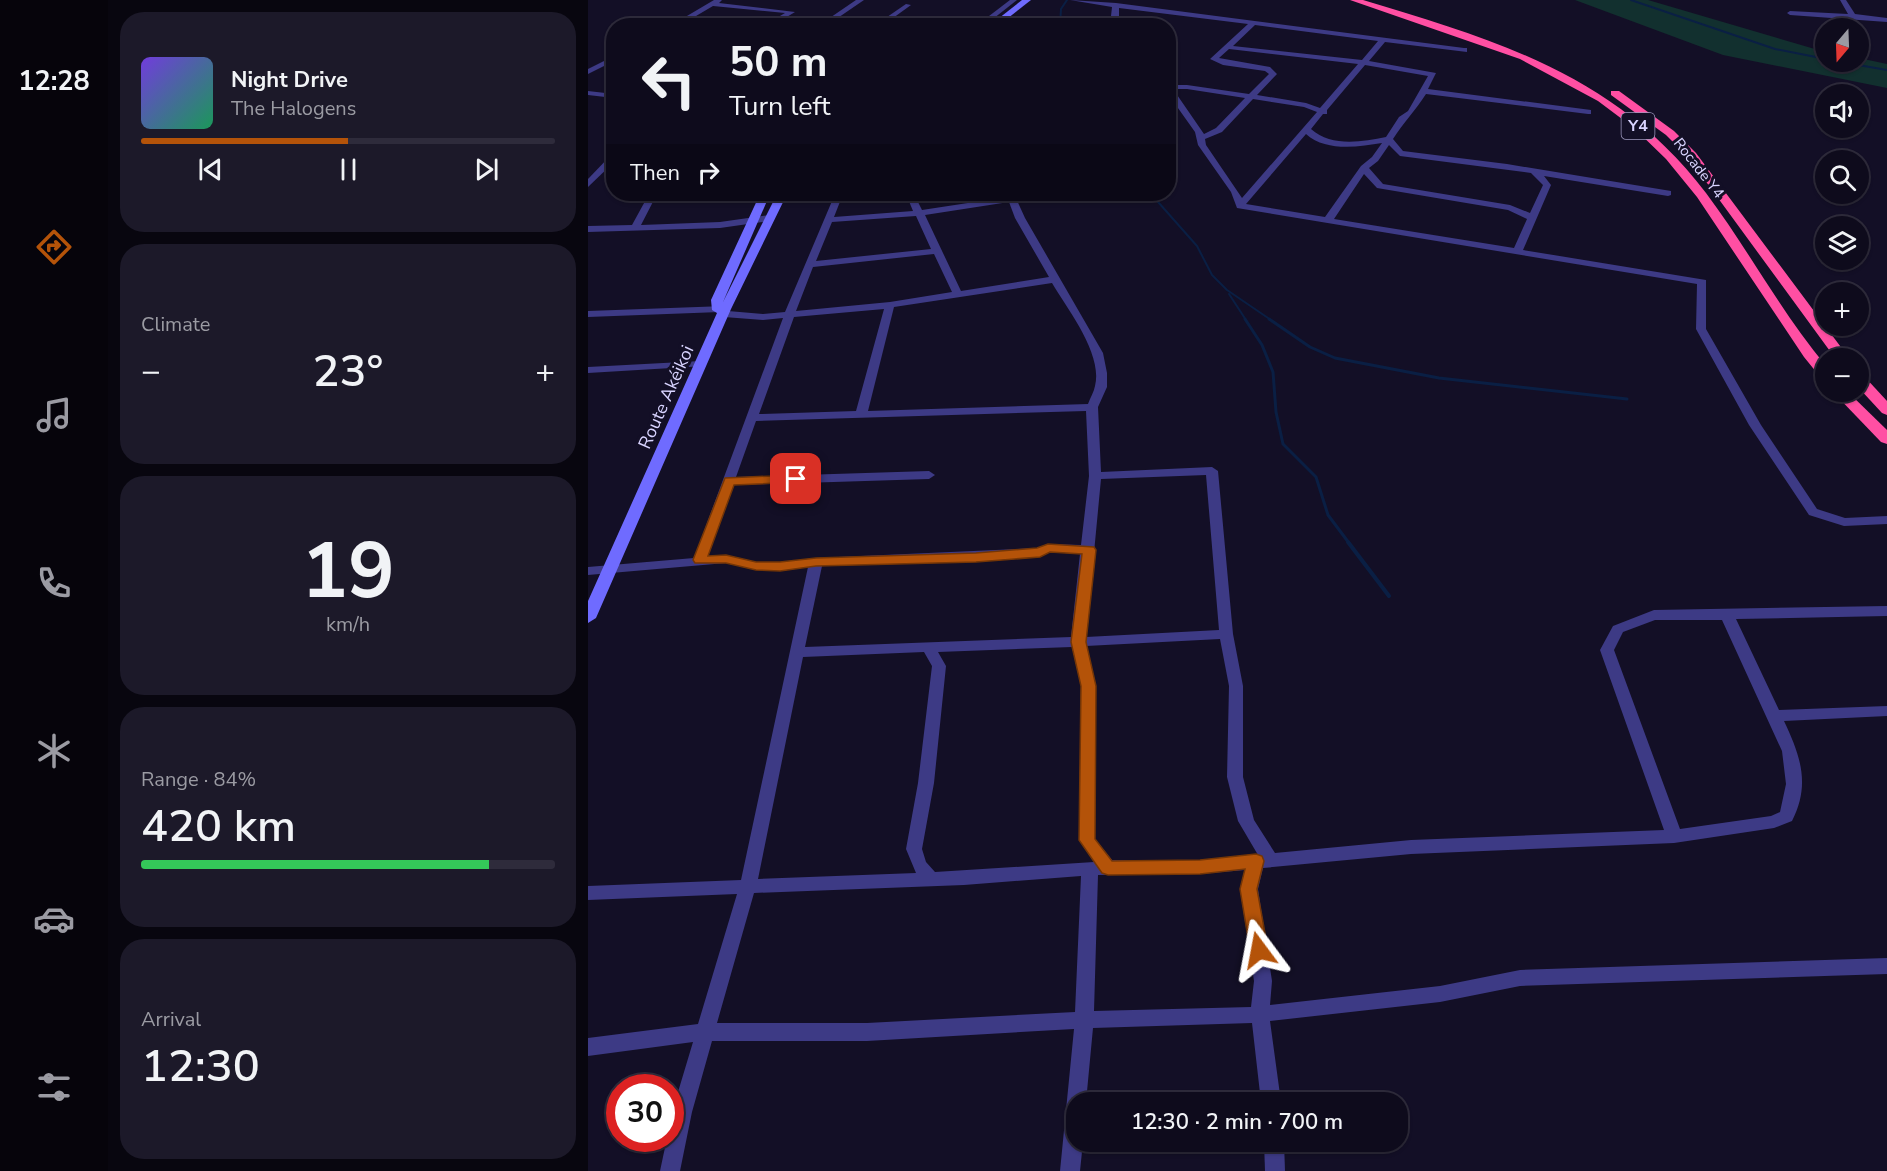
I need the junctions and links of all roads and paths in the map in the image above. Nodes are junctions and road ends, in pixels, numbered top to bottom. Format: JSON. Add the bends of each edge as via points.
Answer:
{"nodes":[{"id":1,"x":861,"y":0,"type":"edge"},
{"id":2,"x":1014,"y":0,"type":"edge"},
{"id":3,"x":1027,"y":0,"type":"edge"},
{"id":4,"x":1073,"y":0,"type":"edge"},
{"id":5,"x":1354,"y":0,"type":"edge"},
{"id":6,"x":1382,"y":0,"type":"edge"},
{"id":7,"x":1843,"y":0,"type":"edge"},
{"id":8,"x":716,"y":2,"type":"edge"},
{"id":9,"x":908,"y":5,"type":"dead end"},
{"id":10,"x":1116,"y":5,"type":"junction"},
{"id":11,"x":1790,"y":13,"type":"dead end"},
{"id":12,"x":1852,"y":16,"type":"junction"},
{"id":13,"x":686,"y":18,"type":"edge"},
{"id":14,"x":781,"y":18,"type":"edge"},
{"id":15,"x":833,"y":18,"type":"edge"},
{"id":16,"x":889,"y":18,"type":"edge"},
{"id":17,"x":990,"y":18,"type":"edge"},
{"id":18,"x":1003,"y":18,"type":"edge"},
{"id":19,"x":1114,"y":18,"type":"edge"},
{"id":20,"x":1887,"y":20,"type":"edge"},
{"id":21,"x":1253,"y":24,"type":"junction"},
{"id":22,"x":1384,"y":39,"type":"junction"},
{"id":23,"x":1227,"y":47,"type":"junction"},
{"id":24,"x":1464,"y":50,"type":"dead end"},
{"id":25,"x":606,"y":62,"type":"edge"},
{"id":26,"x":1366,"y":63,"type":"junction"},
{"id":27,"x":588,"y":64,"type":"edge"},
{"id":28,"x":599,"y":65,"type":"junction"},
{"id":29,"x":606,"y":66,"type":"edge"},
{"id":30,"x":588,"y":72,"type":"edge"},
{"id":31,"x":1176,"y":88,"type":"edge"},
{"id":32,"x":1424,"y":91,"type":"junction"},
{"id":33,"x":588,"y":93,"type":"edge"},
{"id":34,"x":606,"y":95,"type":"edge"},
{"id":35,"x":1251,"y":96,"type":"junction"},
{"id":36,"x":1176,"y":99,"type":"edge"},
{"id":37,"x":1324,"y":112,"type":"junction"},
{"id":38,"x":1588,"y":112,"type":"dead end"},
{"id":39,"x":1308,"y":130,"type":"junction"},
{"id":40,"x":1201,"y":138,"type":"junction"},
{"id":41,"x":1388,"y":139,"type":"junction"},
{"id":42,"x":606,"y":165,"type":"edge"},
{"id":43,"x":1364,"y":168,"type":"junction"},
{"id":44,"x":1533,"y":172,"type":"junction"},
{"id":45,"x":588,"y":184,"type":"edge"},
{"id":46,"x":1668,"y":193,"type":"dead end"},
{"id":47,"x":649,"y":201,"type":"edge"},
{"id":48,"x":762,"y":201,"type":"edge"},
{"id":49,"x":779,"y":201,"type":"edge"},
{"id":50,"x":836,"y":201,"type":"edge"},
{"id":51,"x":914,"y":201,"type":"edge"},
{"id":52,"x":985,"y":201,"type":"edge"},
{"id":53,"x":1014,"y":201,"type":"edge"},
{"id":54,"x":1240,"y":206,"type":"junction"},
{"id":55,"x":921,"y":213,"type":"junction"},
{"id":56,"x":770,"y":218,"type":"junction"},
{"id":57,"x":1533,"y":218,"type":"junction"},
{"id":58,"x":752,"y":220,"type":"junction"},
{"id":59,"x":828,"y":220,"type":"junction"},
{"id":60,"x":1328,"y":220,"type":"junction"},
{"id":61,"x":635,"y":228,"type":"junction"},
{"id":62,"x":588,"y":229,"type":"edge"},
{"id":63,"x":1518,"y":250,"type":"junction"},
{"id":64,"x":938,"y":251,"type":"junction"},
{"id":65,"x":811,"y":264,"type":"junction"},
{"id":66,"x":1056,"y":279,"type":"junction"},
{"id":67,"x":957,"y":293,"type":"junction"},
{"id":68,"x":890,"y":305,"type":"junction"},
{"id":69,"x":723,"y":311,"type":"junction"},
{"id":70,"x":791,"y":313,"type":"junction"},
{"id":71,"x":588,"y":314,"type":"edge"},
{"id":72,"x":1835,"y":348,"type":"edge"},
{"id":73,"x":1815,"y":360,"type":"edge"},
{"id":74,"x":701,"y":364,"type":"junction"},
{"id":75,"x":588,"y":370,"type":"edge"},
{"id":76,"x":1869,"y":390,"type":"edge"},
{"id":77,"x":1850,"y":402,"type":"edge"},
{"id":78,"x":1092,"y":407,"type":"junction"},
{"id":79,"x":1887,"y":410,"type":"edge"},
{"id":80,"x":861,"y":415,"type":"junction"},
{"id":81,"x":753,"y":418,"type":"junction"},
{"id":82,"x":1887,"y":439,"type":"edge"},
{"id":83,"x":929,"y":475,"type":"dead end"},
{"id":84,"x":1095,"y":476,"type":"junction"},
{"id":85,"x":729,"y":481,"type":"junction"},
{"id":86,"x":1887,"y":520,"type":"edge"},
{"id":87,"x":1089,"y":550,"type":"junction"},
{"id":88,"x":700,"y":560,"type":"junction"},
{"id":89,"x":816,"y":562,"type":"junction"},
{"id":90,"x":609,"y":570,"type":"junction"},
{"id":91,"x":588,"y":571,"type":"edge"},
{"id":92,"x":1887,"y":611,"type":"edge"},
{"id":93,"x":1727,"y":615,"type":"junction"},
{"id":94,"x":588,"y":618,"type":"edge"},
{"id":95,"x":1226,"y":634,"type":"junction"},
{"id":96,"x":1078,"y":642,"type":"junction"},
{"id":97,"x":928,"y":646,"type":"junction"},
{"id":98,"x":797,"y":652,"type":"junction"},
{"id":99,"x":1887,"y":711,"type":"edge"},
{"id":100,"x":1776,"y":716,"type":"junction"},
{"id":101,"x":1674,"y":836,"type":"junction"},
{"id":102,"x":1263,"y":860,"type":"junction"},
{"id":103,"x":1099,"y":868,"type":"junction"},
{"id":104,"x":930,"y":878,"type":"junction"},
{"id":105,"x":748,"y":886,"type":"junction"},
{"id":106,"x":588,"y":893,"type":"edge"},
{"id":107,"x":1887,"y":966,"type":"edge"},
{"id":108,"x":1260,"y":1012,"type":"junction"},
{"id":109,"x":1084,"y":1020,"type":"junction"},
{"id":110,"x":706,"y":1032,"type":"junction"},
{"id":111,"x":588,"y":1047,"type":"edge"},
{"id":112,"x":1270,"y":1092,"type":"edge"},
{"id":113,"x":1274,"y":1152,"type":"edge"},
{"id":114,"x":670,"y":1171,"type":"edge"},
{"id":115,"x":1070,"y":1171,"type":"edge"},
{"id":116,"x":1275,"y":1171,"type":"edge"}],
"edges":[{"from":1,"to":15,"type":"street"},
{"from":2,"to":17,"type":"street"},
{"from":3,"to":18,"type":"street"},
{"from":4,"to":10,"type":"street"},
{"from":5,"to":73,"type":"highway","name":"Rocade Y4","number":"Y4","via":[[1494,44],[1548,68],[1625,114],[1684,176]]},
{"from":6,"to":72,"type":"highway","name":"Rocade Y4","number":"Y4","via":[[1537,52],[1641,110],[1698,163]]},
{"from":7,"to":12,"type":"street"},
{"from":8,"to":13,"type":"street"},
{"from":8,"to":14,"type":"street","via":[[792,12]]},
{"from":9,"to":16,"type":"street"},
{"from":10,"to":19,"type":"street"},
{"from":10,"to":21,"type":"street"},
{"from":11,"to":12,"type":"street"},
{"from":12,"to":20,"type":"street"},
{"from":21,"to":22,"type":"street"},
{"from":21,"to":23,"type":"street"},
{"from":22,"to":24,"type":"street"},
{"from":22,"to":26,"type":"street"},
{"from":23,"to":26,"type":"street"},
{"from":23,"to":35,"type":"street","via":[[1214,56],[1217,62],[1267,69],[1273,74]]},
{"from":25,"to":28,"type":"street"},
{"from":26,"to":32,"type":"street","via":[[1433,75]]},
{"from":26,"to":37,"type":"street"},
{"from":27,"to":28,"type":"street"},
{"from":28,"to":29,"type":"street"},
{"from":28,"to":30,"type":"street"},
{"from":31,"to":35,"type":"street"},
{"from":32,"to":38,"type":"street"},
{"from":32,"to":41,"type":"street"},
{"from":33,"to":34,"type":"street"},
{"from":35,"to":37,"type":"street","via":[[1313,106]]},
{"from":35,"to":40,"type":"street","via":[[1219,130]]},
{"from":36,"to":40,"type":"street"},
{"from":37,"to":39,"type":"street"},
{"from":39,"to":41,"type":"street","via":[[1322,139],[1358,145]]},
{"from":39,"to":54,"type":"street"},
{"from":40,"to":54,"type":"street"},
{"from":41,"to":43,"type":"street"},
{"from":41,"to":44,"type":"street","via":[[1400,153]]},
{"from":42,"to":45,"type":"street"},
{"from":43,"to":57,"type":"street","via":[[1380,186],[1510,208]]},
{"from":43,"to":60,"type":"street"},
{"from":44,"to":46,"type":"street"},
{"from":44,"to":57,"type":"street","via":[[1547,185]]},
{"from":47,"to":61,"type":"street"},
{"from":48,"to":58,"type":"street","name":"Route Akéikoi"},
{"from":49,"to":56,"type":"street","name":"Route Akéikoi"},
{"from":50,"to":59,"type":"street"},
{"from":51,"to":55,"type":"street"},
{"from":52,"to":55,"type":"street"},
{"from":53,"to":66,"type":"street"},
{"from":54,"to":60,"type":"street"},
{"from":55,"to":59,"type":"street"},
{"from":55,"to":64,"type":"street"},
{"from":56,"to":58,"type":"street"},
{"from":56,"to":69,"type":"street","name":"Route Akéikoi"},
{"from":57,"to":63,"type":"street"},
{"from":58,"to":61,"type":"street"},
{"from":58,"to":69,"type":"street","name":"Route Akéikoi","via":[[717,300]]},
{"from":59,"to":65,"type":"street"},
{"from":60,"to":63,"type":"street"},
{"from":61,"to":62,"type":"street"},
{"from":63,"to":86,"type":"street","via":[[1702,282],[1701,329],[1755,425],[1813,512],[1844,522]]},
{"from":64,"to":65,"type":"street"},
{"from":64,"to":67,"type":"street"},
{"from":65,"to":70,"type":"street"},
{"from":66,"to":67,"type":"street"},
{"from":66,"to":78,"type":"street","via":[[1098,353],[1101,387]]},
{"from":67,"to":68,"type":"street"},
{"from":68,"to":70,"type":"street"},
{"from":68,"to":80,"type":"street"},
{"from":69,"to":70,"type":"street","via":[[763,317]]},
{"from":69,"to":71,"type":"street"},
{"from":69,"to":74,"type":"street","name":"Route Akéikoi"},
{"from":70,"to":81,"type":"street"},
{"from":74,"to":75,"type":"street"},
{"from":74,"to":90,"type":"street","name":"Route Akéikoi"},
{"from":76,"to":79,"type":"highway"},
{"from":77,"to":82,"type":"highway"},
{"from":78,"to":80,"type":"street"},
{"from":78,"to":84,"type":"street"},
{"from":80,"to":81,"type":"street"},
{"from":81,"to":85,"type":"street"},
{"from":83,"to":85,"type":"street"},
{"from":84,"to":87,"type":"street"},
{"from":84,"to":95,"type":"street","via":[[1212,471]]},
{"from":85,"to":88,"type":"street"},
{"from":87,"to":89,"type":"street","via":[[1048,548],[976,557]]},
{"from":87,"to":96,"type":"street"},
{"from":88,"to":89,"type":"street","via":[[726,559],[780,567]]},
{"from":88,"to":90,"type":"street"},
{"from":89,"to":98,"type":"street"},
{"from":90,"to":91,"type":"street"},
{"from":90,"to":94,"type":"street","name":"Route Akéikoi"},
{"from":92,"to":93,"type":"street"},
{"from":93,"to":100,"type":"street"},
{"from":93,"to":101,"type":"street","via":[[1654,615],[1618,629],[1606,650]]},
{"from":95,"to":96,"type":"street"},
{"from":95,"to":102,"type":"street","via":[[1236,686],[1235,777],[1246,821]]},
{"from":96,"to":97,"type":"street"},
{"from":96,"to":103,"type":"street","via":[[1088,686],[1087,840]]},
{"from":97,"to":98,"type":"street"},
{"from":97,"to":104,"type":"street","via":[[939,666],[914,849],[919,865]]},
{"from":98,"to":105,"type":"street"},
{"from":99,"to":100,"type":"street"},
{"from":100,"to":101,"type":"street","via":[[1795,771],[1786,816],[1745,828]]},
{"from":101,"to":102,"type":"street","via":[[1411,847]]},
{"from":102,"to":103,"type":"street","via":[[1200,867]]},
{"from":102,"to":108,"type":"street","via":[[1249,889],[1263,981]]},
{"from":103,"to":104,"type":"street"},
{"from":103,"to":109,"type":"street"},
{"from":104,"to":105,"type":"street"},
{"from":105,"to":106,"type":"street"},
{"from":105,"to":110,"type":"street"},
{"from":107,"to":108,"type":"street","via":[[1520,978],[1440,994]]},
{"from":108,"to":109,"type":"street","via":[[1244,1016]]},
{"from":108,"to":112,"type":"street"},
{"from":109,"to":110,"type":"street","via":[[867,1032]]},
{"from":109,"to":115,"type":"street"},
{"from":110,"to":111,"type":"street"},
{"from":110,"to":114,"type":"street","via":[[682,1112]]},
{"from":113,"to":116,"type":"street"}]}
